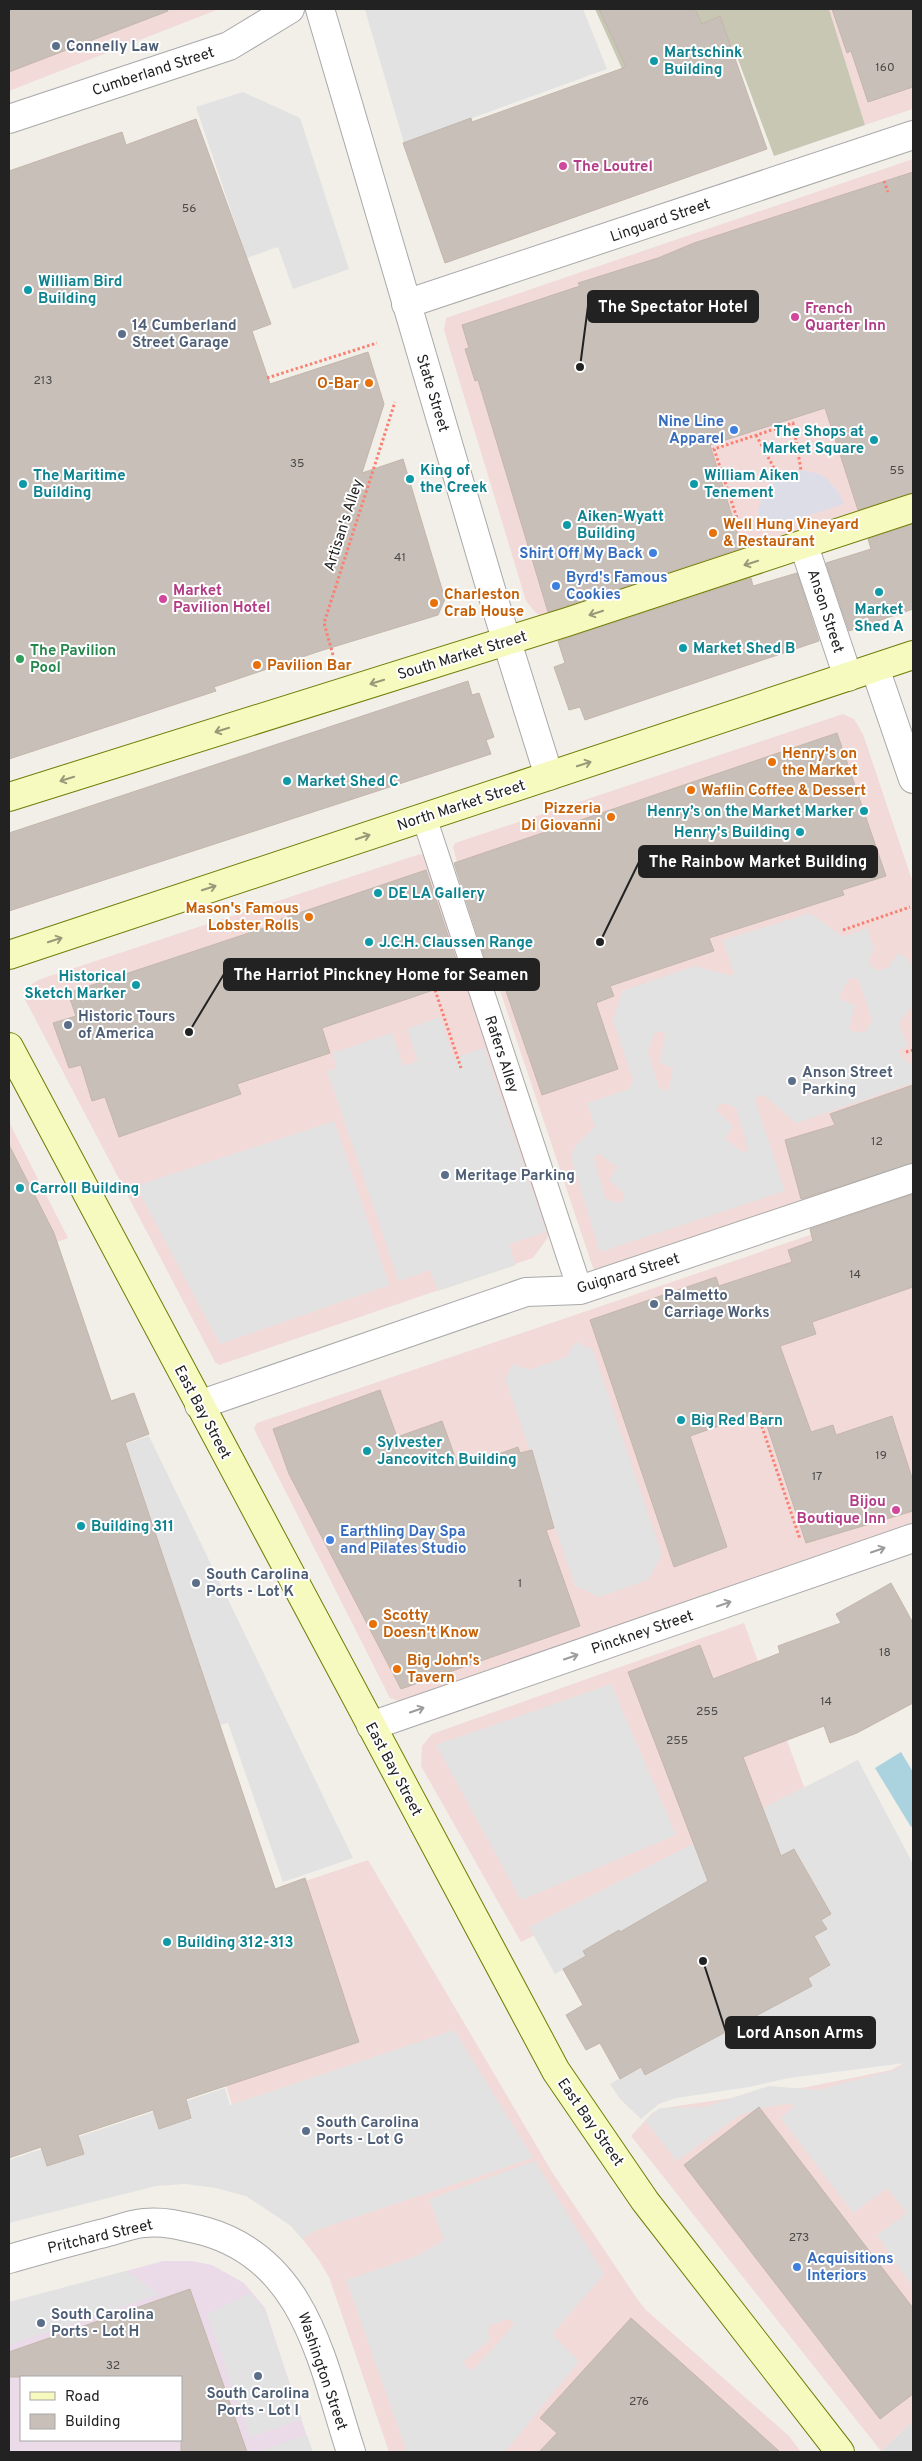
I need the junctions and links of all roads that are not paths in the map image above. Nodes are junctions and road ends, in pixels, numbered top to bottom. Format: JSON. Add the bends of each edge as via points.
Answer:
{"nodes":[{"id":1,"x":290,"y":9,"type":"edge"},
{"id":2,"x":320,"y":9,"type":"edge"},
{"id":3,"x":9,"y":119,"type":"edge"},
{"id":4,"x":913,"y":135,"type":"edge"},
{"id":5,"x":406,"y":304,"type":"junction"},
{"id":6,"x":913,"y":508,"type":"edge"},
{"id":7,"x":804,"y":546,"type":"junction"},
{"id":8,"x":507,"y":641,"type":"junction"},
{"id":9,"x":913,"y":655,"type":"edge"},
{"id":10,"x":875,"y":668,"type":"junction"},
{"id":11,"x":848,"y":677,"type":"junction"},
{"id":12,"x":549,"y":776,"type":"junction"},
{"id":13,"x":913,"y":779,"type":"edge"},
{"id":14,"x":9,"y":797,"type":"edge"},
{"id":15,"x":424,"y":817,"type":"junction"},
{"id":16,"x":9,"y":955,"type":"edge"},
{"id":17,"x":9,"y":1047,"type":"edge"},
{"id":18,"x":913,"y":1178,"type":"edge"},
{"id":19,"x":580,"y":1290,"type":"junction"},
{"id":20,"x":199,"y":1405,"type":"junction"},
{"id":21,"x":911,"y":1543,"type":"edge"},
{"id":22,"x":371,"y":1726,"type":"junction"},
{"id":23,"x":220,"y":2236,"type":"joint"},
{"id":24,"x":9,"y":2259,"type":"edge"},
{"id":25,"x":351,"y":2452,"type":"edge"},
{"id":26,"x":840,"y":2452,"type":"edge"}],
"edges":[{"from":1,"to":3,"type":"street","name":"Cumberland Street","via":[[229,46]]},
{"from":2,"to":5,"type":"street","name":"State Street"},
{"from":4,"to":5,"type":"street","name":"Linguard Street"},
{"from":5,"to":8,"type":"street","name":"State Street"},
{"from":6,"to":7,"type":"street","name":"South Market Street"},
{"from":7,"to":8,"type":"street","name":"South Market Street","one_way":true},
{"from":7,"to":11,"type":"street","name":"Anson Street"},
{"from":8,"to":12,"type":"street","name":"State Street"},
{"from":8,"to":14,"type":"street","name":"South Market Street","one_way":true},
{"from":9,"to":10,"type":"street","name":"North Market Street"},
{"from":10,"to":11,"type":"street","name":"North Market Street"},
{"from":10,"to":13,"type":"street"},
{"from":12,"to":11,"type":"street","name":"North Market Street","one_way":true},
{"from":12,"to":15,"type":"street","name":"North Market Street"},
{"from":16,"to":15,"type":"street","name":"North Market Street","one_way":true},
{"from":15,"to":19,"type":"lane","name":"Rafers Alley"},
{"from":17,"to":20,"type":"street","name":"East Bay Street"},
{"from":18,"to":19,"type":"street","name":"Guignard Street"},
{"from":19,"to":20,"type":"street","name":"Guignard Street","via":[[526,1292]]},
{"from":20,"to":22,"type":"street","name":"East Bay Street"},
{"from":22,"to":21,"type":"street","name":"Pinckney Street","one_way":true},
{"from":22,"to":26,"type":"street","name":"East Bay Street","via":[[556,2071],[645,2201]]},
{"from":23,"to":24,"type":"street","name":"Pritchard Street","via":[[170,2222],[142,2223]]},
{"from":23,"to":25,"type":"street","name":"Washington Street","via":[[267,2264],[299,2303]]}]}
